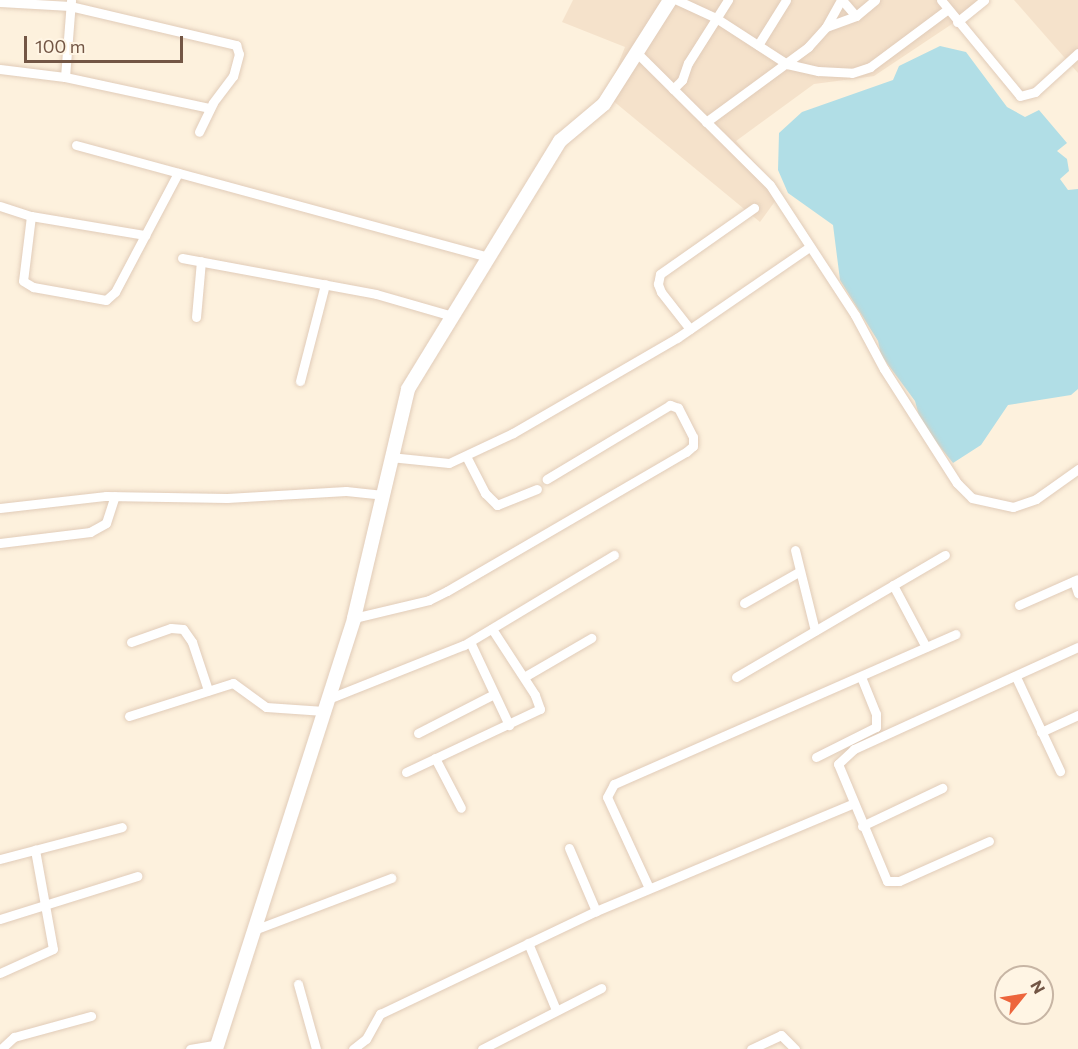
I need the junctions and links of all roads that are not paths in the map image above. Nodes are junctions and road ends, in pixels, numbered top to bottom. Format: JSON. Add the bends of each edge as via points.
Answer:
{"nodes":[{"id":1,"x":670,"y":0,"type":"edge"},
{"id":2,"x":677,"y":0,"type":"edge"},
{"id":3,"x":728,"y":0,"type":"edge"},
{"id":4,"x":786,"y":0,"type":"edge"},
{"id":5,"x":842,"y":0,"type":"edge"},
{"id":6,"x":875,"y":0,"type":"edge"},
{"id":7,"x":941,"y":0,"type":"edge"},
{"id":8,"x":984,"y":0,"type":"edge"},
{"id":9,"x":0,"y":2,"type":"edge"},
{"id":10,"x":71,"y":3,"type":"edge"},
{"id":11,"x":948,"y":9,"type":"junction"},
{"id":12,"x":856,"y":16,"type":"junction"},
{"id":13,"x":716,"y":18,"type":"junction"},
{"id":14,"x":957,"y":22,"type":"junction"},
{"id":15,"x":826,"y":27,"type":"junction"},
{"id":16,"x":758,"y":45,"type":"junction"},
{"id":17,"x":637,"y":53,"type":"junction"},
{"id":18,"x":1078,"y":53,"type":"edge"},
{"id":19,"x":787,"y":64,"type":"junction"},
{"id":20,"x":0,"y":69,"type":"edge"},
{"id":21,"x":65,"y":77,"type":"junction"},
{"id":22,"x":673,"y":88,"type":"junction"},
{"id":23,"x":209,"y":108,"type":"junction"},
{"id":24,"x":706,"y":122,"type":"junction"},
{"id":25,"x":199,"y":132,"type":"dead end"},
{"id":26,"x":76,"y":145,"type":"dead end"},
{"id":27,"x":178,"y":174,"type":"junction"},
{"id":28,"x":0,"y":206,"type":"edge"},
{"id":29,"x":753,"y":208,"type":"dead end"},
{"id":30,"x":31,"y":216,"type":"junction"},
{"id":31,"x":145,"y":235,"type":"junction"},
{"id":32,"x":808,"y":248,"type":"junction"},
{"id":33,"x":182,"y":258,"type":"dead end"},
{"id":34,"x":487,"y":258,"type":"junction"},
{"id":35,"x":201,"y":261,"type":"junction"},
{"id":36,"x":325,"y":284,"type":"junction"},
{"id":37,"x":452,"y":316,"type":"junction"},
{"id":38,"x":196,"y":317,"type":"dead end"},
{"id":39,"x":690,"y":329,"type":"junction"},
{"id":40,"x":300,"y":381,"type":"dead end"},
{"id":41,"x":466,"y":456,"type":"junction"},
{"id":42,"x":390,"y":457,"type":"junction"},
{"id":43,"x":1078,"y":469,"type":"edge"},
{"id":44,"x":548,"y":479,"type":"dead end"},
{"id":45,"x":537,"y":489,"type":"dead end"},
{"id":46,"x":383,"y":495,"type":"junction"},
{"id":47,"x":115,"y":496,"type":"junction"},
{"id":48,"x":0,"y":508,"type":"edge"},
{"id":49,"x":0,"y":543,"type":"edge"},
{"id":50,"x":795,"y":550,"type":"dead end"},
{"id":51,"x":614,"y":555,"type":"dead end"},
{"id":52,"x":945,"y":555,"type":"dead end"},
{"id":53,"x":800,"y":571,"type":"junction"},
{"id":54,"x":1076,"y":580,"type":"edge"},
{"id":55,"x":893,"y":585,"type":"junction"},
{"id":56,"x":1078,"y":593,"type":"edge"},
{"id":57,"x":744,"y":603,"type":"dead end"},
{"id":58,"x":1018,"y":605,"type":"dead end"},
{"id":59,"x":354,"y":618,"type":"junction"},
{"id":60,"x":492,"y":628,"type":"junction"},
{"id":61,"x":815,"y":631,"type":"junction"},
{"id":62,"x":956,"y":634,"type":"dead end"},
{"id":63,"x":591,"y":638,"type":"dead end"},
{"id":64,"x":131,"y":642,"type":"dead end"},
{"id":65,"x":470,"y":642,"type":"junction"},
{"id":66,"x":926,"y":647,"type":"junction"},
{"id":67,"x":1078,"y":647,"type":"edge"},
{"id":68,"x":524,"y":677,"type":"junction"},
{"id":69,"x":736,"y":677,"type":"dead end"},
{"id":70,"x":861,"y":677,"type":"junction"},
{"id":71,"x":1016,"y":677,"type":"junction"},
{"id":72,"x":208,"y":690,"type":"junction"},
{"id":73,"x":494,"y":694,"type":"junction"},
{"id":74,"x":326,"y":705,"type":"junction"},
{"id":75,"x":129,"y":716,"type":"dead end"},
{"id":76,"x":1077,"y":718,"type":"edge"},
{"id":77,"x":508,"y":725,"type":"junction"},
{"id":78,"x":1041,"y":732,"type":"junction"},
{"id":79,"x":418,"y":733,"type":"dead end"},
{"id":80,"x":816,"y":757,"type":"dead end"},
{"id":81,"x":435,"y":758,"type":"junction"},
{"id":82,"x":1060,"y":771,"type":"dead end"},
{"id":83,"x":406,"y":772,"type":"dead end"},
{"id":84,"x":942,"y":788,"type":"dead end"},
{"id":85,"x":852,"y":804,"type":"junction"},
{"id":86,"x":461,"y":808,"type":"dead end"},
{"id":87,"x":862,"y":826,"type":"junction"},
{"id":88,"x":122,"y":827,"type":"dead end"},
{"id":89,"x":989,"y":842,"type":"dead end"},
{"id":90,"x":569,"y":848,"type":"dead end"},
{"id":91,"x":35,"y":850,"type":"junction"},
{"id":92,"x":0,"y":859,"type":"edge"},
{"id":93,"x":137,"y":876,"type":"dead end"},
{"id":94,"x":391,"y":878,"type":"dead end"},
{"id":95,"x":649,"y":888,"type":"junction"},
{"id":96,"x":47,"y":904,"type":"junction"},
{"id":97,"x":596,"y":911,"type":"junction"},
{"id":98,"x":0,"y":919,"type":"edge"},
{"id":99,"x":254,"y":930,"type":"junction"},
{"id":100,"x":528,"y":943,"type":"junction"},
{"id":101,"x":0,"y":973,"type":"edge"},
{"id":102,"x":298,"y":984,"type":"dead end"},
{"id":103,"x":601,"y":988,"type":"dead end"},
{"id":104,"x":556,"y":1010,"type":"junction"},
{"id":105,"x":91,"y":1016,"type":"dead end"},
{"id":106,"x":216,"y":1047,"type":"edge"},
{"id":107,"x":1,"y":1049,"type":"edge"},
{"id":108,"x":190,"y":1049,"type":"edge"},
{"id":109,"x":316,"y":1049,"type":"edge"},
{"id":110,"x":353,"y":1049,"type":"edge"},
{"id":111,"x":482,"y":1049,"type":"edge"},
{"id":112,"x":751,"y":1049,"type":"edge"},
{"id":113,"x":795,"y":1049,"type":"edge"}],
"edges":[{"from":1,"to":17,"type":"street"},
{"from":2,"to":13,"type":"street"},
{"from":3,"to":13,"type":"street"},
{"from":4,"to":16,"type":"street"},
{"from":5,"to":12,"type":"street"},
{"from":5,"to":15,"type":"street"},
{"from":6,"to":12,"type":"street"},
{"from":7,"to":11,"type":"street"},
{"from":8,"to":14,"type":"street"},
{"from":9,"to":10,"type":"street"},
{"from":10,"to":21,"type":"street"},
{"from":10,"to":23,"type":"street","via":[[236,45],[239,54],[233,76]]},
{"from":11,"to":14,"type":"street"},
{"from":11,"to":19,"type":"street","via":[[861,71],[818,71]]},
{"from":12,"to":15,"type":"street"},
{"from":13,"to":16,"type":"street"},
{"from":13,"to":22,"type":"street","via":[[682,80]]},
{"from":14,"to":18,"type":"street","via":[[1011,88],[1024,97]]},
{"from":15,"to":19,"type":"street"},
{"from":16,"to":19,"type":"street"},
{"from":17,"to":22,"type":"street"},
{"from":17,"to":34,"type":"street","via":[[604,104],[560,141]]},
{"from":19,"to":24,"type":"street"},
{"from":20,"to":21,"type":"street"},
{"from":21,"to":23,"type":"street"},
{"from":22,"to":24,"type":"street"},
{"from":23,"to":25,"type":"street"},
{"from":24,"to":32,"type":"street","via":[[770,185]]},
{"from":26,"to":27,"type":"street"},
{"from":27,"to":31,"type":"street"},
{"from":27,"to":34,"type":"street"},
{"from":28,"to":30,"type":"street"},
{"from":29,"to":39,"type":"street","via":[[669,266],[658,279],[661,292]]},
{"from":30,"to":31,"type":"street"},
{"from":30,"to":31,"type":"street","via":[[23,281],[33,287],[98,300],[106,300],[115,292]]},
{"from":32,"to":39,"type":"street"},
{"from":32,"to":43,"type":"street","via":[[855,315],[952,477],[972,498],[1021,506]]},
{"from":33,"to":35,"type":"street"},
{"from":34,"to":37,"type":"street"},
{"from":35,"to":36,"type":"street"},
{"from":35,"to":38,"type":"street"},
{"from":36,"to":37,"type":"street"},
{"from":36,"to":40,"type":"street"},
{"from":37,"to":42,"type":"street","via":[[408,389]]},
{"from":39,"to":41,"type":"street","via":[[513,433]]},
{"from":41,"to":42,"type":"street","via":[[439,463]]},
{"from":41,"to":45,"type":"street","via":[[485,493],[497,506]]},
{"from":42,"to":46,"type":"street"},
{"from":44,"to":59,"type":"street","via":[[670,405],[678,408],[693,437],[693,446],[686,452],[447,591],[429,600]]},
{"from":46,"to":47,"type":"street","via":[[346,491],[227,498]]},
{"from":46,"to":59,"type":"street"},
{"from":47,"to":48,"type":"street"},
{"from":47,"to":49,"type":"street","via":[[106,523],[90,532]]},
{"from":50,"to":53,"type":"street"},
{"from":51,"to":60,"type":"street"},
{"from":52,"to":55,"type":"street"},
{"from":53,"to":57,"type":"street"},
{"from":53,"to":61,"type":"street"},
{"from":54,"to":56,"type":"street"},
{"from":54,"to":58,"type":"street"},
{"from":55,"to":61,"type":"street"},
{"from":55,"to":66,"type":"street"},
{"from":59,"to":74,"type":"street"},
{"from":60,"to":65,"type":"street"},
{"from":60,"to":68,"type":"street"},
{"from":61,"to":69,"type":"street"},
{"from":62,"to":66,"type":"street"},
{"from":63,"to":68,"type":"street"},
{"from":64,"to":72,"type":"street","via":[[171,628],[183,629]]},
{"from":65,"to":73,"type":"street"},
{"from":65,"to":74,"type":"street"},
{"from":66,"to":70,"type":"street"},
{"from":67,"to":71,"type":"street"},
{"from":68,"to":77,"type":"street","via":[[540,709]]},
{"from":70,"to":80,"type":"street","via":[[876,714],[876,727]]},
{"from":70,"to":95,"type":"street","via":[[764,721],[727,731],[609,788],[607,797]]},
{"from":71,"to":78,"type":"street"},
{"from":71,"to":85,"type":"street","via":[[841,758],[838,768]]},
{"from":72,"to":74,"type":"street","via":[[233,683],[266,707]]},
{"from":72,"to":75,"type":"street"},
{"from":73,"to":77,"type":"street"},
{"from":73,"to":79,"type":"street"},
{"from":74,"to":99,"type":"street"},
{"from":76,"to":78,"type":"street"},
{"from":77,"to":81,"type":"street"},
{"from":78,"to":82,"type":"street"},
{"from":81,"to":83,"type":"street"},
{"from":81,"to":86,"type":"street"},
{"from":84,"to":87,"type":"street"},
{"from":85,"to":87,"type":"street"},
{"from":85,"to":95,"type":"street"},
{"from":87,"to":89,"type":"street","via":[[883,876],[892,882]]},
{"from":88,"to":91,"type":"street"},
{"from":90,"to":97,"type":"street"},
{"from":91,"to":92,"type":"street"},
{"from":91,"to":96,"type":"street"},
{"from":93,"to":96,"type":"street"},
{"from":94,"to":99,"type":"street"},
{"from":95,"to":97,"type":"street"},
{"from":96,"to":98,"type":"street"},
{"from":96,"to":101,"type":"street","via":[[53,949]]},
{"from":97,"to":100,"type":"street"},
{"from":99,"to":106,"type":"street"},
{"from":100,"to":104,"type":"street"},
{"from":100,"to":110,"type":"street","via":[[380,1014],[366,1039]]},
{"from":102,"to":109,"type":"street"},
{"from":103,"to":104,"type":"street"},
{"from":104,"to":111,"type":"street"},
{"from":105,"to":107,"type":"street","via":[[14,1037]]},
{"from":106,"to":108,"type":"street"},
{"from":112,"to":113,"type":"street","via":[[781,1035]]}]}
